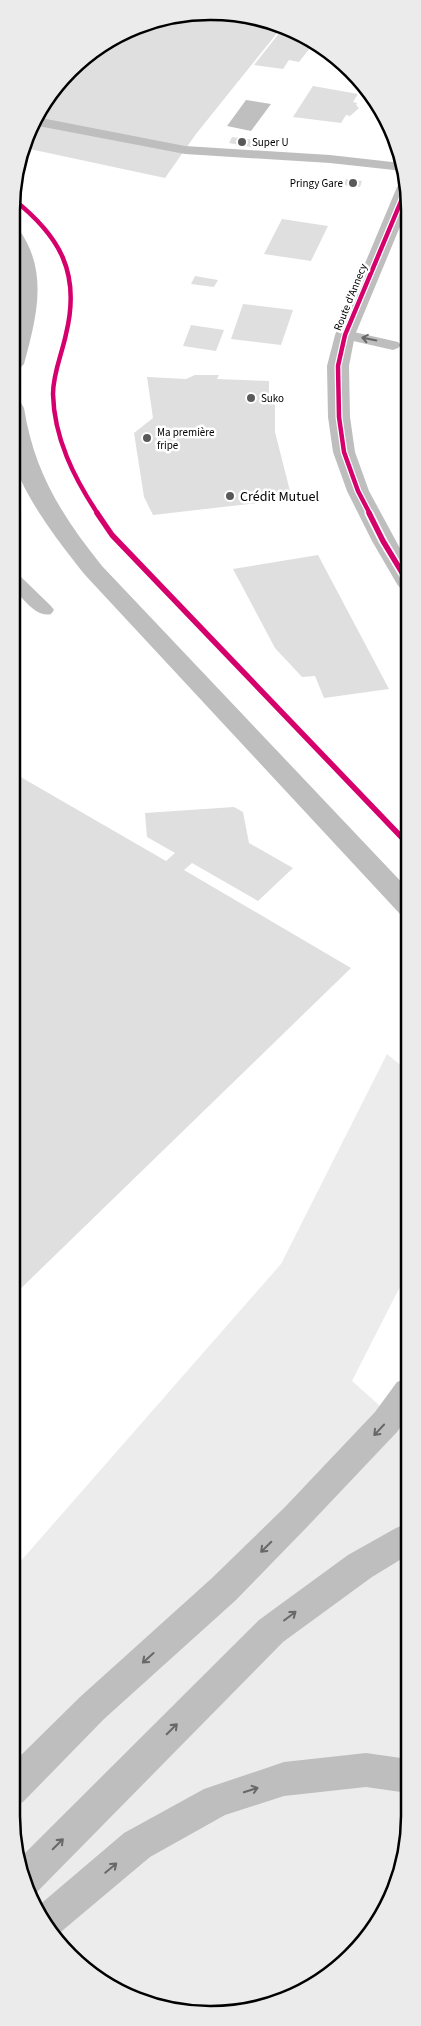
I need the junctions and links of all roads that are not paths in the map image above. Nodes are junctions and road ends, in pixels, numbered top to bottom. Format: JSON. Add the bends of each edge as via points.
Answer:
{"nodes":[{"id":1,"x":41,"y":123,"type":"edge"},
{"id":2,"x":396,"y":166,"type":"edge"},
{"id":3,"x":401,"y":201,"type":"edge"},
{"id":4,"x":20,"y":247,"type":"edge"},
{"id":5,"x":345,"y":334,"type":"junction"},
{"id":6,"x":20,"y":336,"type":"edge"},
{"id":7,"x":393,"y":345,"type":"dead end"},
{"id":8,"x":20,"y":444,"type":"edge"},
{"id":9,"x":401,"y":566,"type":"edge"},
{"id":10,"x":20,"y":587,"type":"edge"},
{"id":11,"x":45,"y":610,"type":"dead end"},
{"id":12,"x":401,"y":897,"type":"edge"},
{"id":13,"x":401,"y":1401,"type":"edge"},
{"id":14,"x":401,"y":1542,"type":"edge"},
{"id":15,"x":401,"y":1775,"type":"edge"},
{"id":16,"x":20,"y":1781,"type":"edge"},
{"id":17,"x":29,"y":1874,"type":"edge"},
{"id":18,"x":51,"y":1919,"type":"edge"}],
"edges":[{"from":1,"to":2,"type":"lane","via":[[184,150]]},
{"from":3,"to":5,"type":"main road","name":"Route d'Annecy"},
{"from":4,"to":6,"type":"main road","via":[[29,300]]},
{"from":7,"to":5,"type":"lane","one_way":true},
{"from":5,"to":9,"type":"main road","name":"Route d'Annecy","via":[[338,366],[339,417],[344,452],[358,491],[383,540]]},
{"from":8,"to":12,"type":"main road","via":[[45,505],[94,572]]},
{"from":10,"to":11,"type":"lane"},
{"from":13,"to":16,"type":"main road","one_way":true,"via":[[386,1422],[296,1518],[92,1708]]},
{"from":17,"to":14,"type":"main road","one_way":true,"via":[[271,1631],[360,1566]]},
{"from":18,"to":15,"type":"main road","one_way":true,"via":[[137,1845],[216,1801],[284,1779],[366,1770]]}]}
